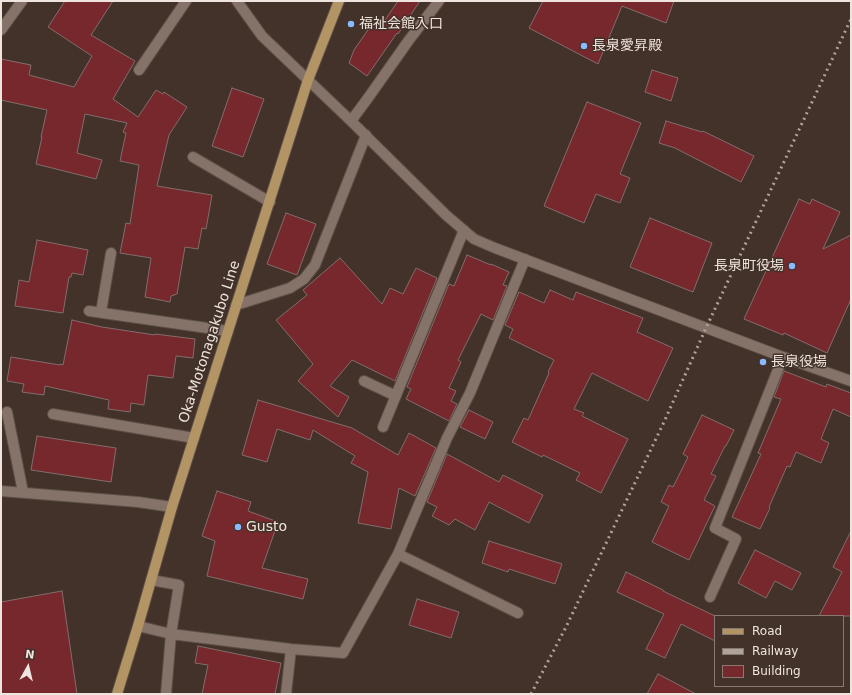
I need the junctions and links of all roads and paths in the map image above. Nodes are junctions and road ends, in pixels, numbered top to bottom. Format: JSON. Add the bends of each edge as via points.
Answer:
{"nodes":[{"id":1,"x":22,"y":1,"type":"edge"},
{"id":2,"x":186,"y":1,"type":"edge"},
{"id":3,"x":237,"y":1,"type":"edge"},
{"id":4,"x":340,"y":1,"type":"edge"},
{"id":5,"x":439,"y":1,"type":"edge"},
{"id":6,"x":1,"y":30,"type":"edge"},
{"id":7,"x":139,"y":70,"type":"dead end"},
{"id":8,"x":308,"y":80,"type":"junction"},
{"id":9,"x":351,"y":121,"type":"junction"},
{"id":10,"x":366,"y":135,"type":"junction"},
{"id":11,"x":193,"y":157,"type":"dead end"},
{"id":12,"x":270,"y":202,"type":"junction"},
{"id":13,"x":464,"y":230,"type":"junction"},
{"id":14,"x":111,"y":253,"type":"dead end"},
{"id":15,"x":525,"y":260,"type":"junction"},
{"id":16,"x":236,"y":305,"type":"junction"},
{"id":17,"x":90,"y":311,"type":"dead end"},
{"id":18,"x":101,"y":312,"type":"junction"},
{"id":19,"x":228,"y":331,"type":"junction"},
{"id":20,"x":783,"y":357,"type":"junction"},
{"id":21,"x":851,"y":380,"type":"edge"},
{"id":22,"x":364,"y":381,"type":"dead end"},
{"id":23,"x":396,"y":396,"type":"junction"},
{"id":24,"x":7,"y":412,"type":"dead end"},
{"id":25,"x":53,"y":414,"type":"dead end"},
{"id":26,"x":383,"y":427,"type":"dead end"},
{"id":27,"x":194,"y":438,"type":"junction"},
{"id":28,"x":1,"y":491,"type":"edge"},
{"id":29,"x":23,"y":492,"type":"junction"},
{"id":30,"x":172,"y":507,"type":"junction"},
{"id":31,"x":398,"y":554,"type":"junction"},
{"id":32,"x":151,"y":580,"type":"junction"},
{"id":33,"x":710,"y":597,"type":"dead end"},
{"id":34,"x":518,"y":613,"type":"dead end"},
{"id":35,"x":138,"y":626,"type":"junction"},
{"id":36,"x":171,"y":634,"type":"junction"},
{"id":37,"x":291,"y":649,"type":"junction"},
{"id":38,"x":118,"y":694,"type":"edge"},
{"id":39,"x":166,"y":694,"type":"edge"},
{"id":40,"x":286,"y":694,"type":"edge"}],
"edges":[{"from":1,"to":6,"type":"street"},
{"from":2,"to":7,"type":"street"},
{"from":3,"to":8,"type":"street","via":[[262,36]]},
{"from":4,"to":8,"type":"main road","name":"Oka-Motonagakubo Line"},
{"from":5,"to":9,"type":"street"},
{"from":8,"to":9,"type":"street"},
{"from":8,"to":12,"type":"main road","name":"Oka-Motonagakubo Line"},
{"from":9,"to":10,"type":"street"},
{"from":10,"to":13,"type":"street"},
{"from":10,"to":16,"type":"street","via":[[315,265],[304,279],[290,288]]},
{"from":11,"to":12,"type":"street"},
{"from":12,"to":16,"type":"main road","name":"Oka-Motonagakubo Line"},
{"from":13,"to":15,"type":"street","via":[[474,239]]},
{"from":13,"to":23,"type":"street"},
{"from":14,"to":18,"type":"street"},
{"from":15,"to":20,"type":"street"},
{"from":15,"to":31,"type":"street","via":[[470,393],[447,438]]},
{"from":16,"to":19,"type":"main road","name":"Oka-Motonagakubo Line"},
{"from":17,"to":18,"type":"street"},
{"from":18,"to":19,"type":"street"},
{"from":19,"to":27,"type":"main road","name":"Oka-Motonagakubo Line"},
{"from":20,"to":21,"type":"street"},
{"from":20,"to":33,"type":"street","via":[[715,528],[736,539]]},
{"from":22,"to":23,"type":"street"},
{"from":23,"to":26,"type":"street"},
{"from":24,"to":29,"type":"street"},
{"from":25,"to":27,"type":"street"},
{"from":27,"to":30,"type":"main road","name":"Oka-Motonagakubo Line"},
{"from":28,"to":29,"type":"street"},
{"from":29,"to":30,"type":"street"},
{"from":30,"to":32,"type":"main road","name":"Oka-Motonagakubo Line"},
{"from":31,"to":34,"type":"street"},
{"from":31,"to":37,"type":"street","via":[[343,653]]},
{"from":32,"to":35,"type":"main road","name":"Oka-Motonagakubo Line"},
{"from":32,"to":36,"type":"street","via":[[179,585]]},
{"from":35,"to":36,"type":"street"},
{"from":35,"to":38,"type":"main road","name":"Oka-Motonagakubo Line"},
{"from":36,"to":37,"type":"street"},
{"from":36,"to":39,"type":"street"},
{"from":37,"to":40,"type":"street"}]}
